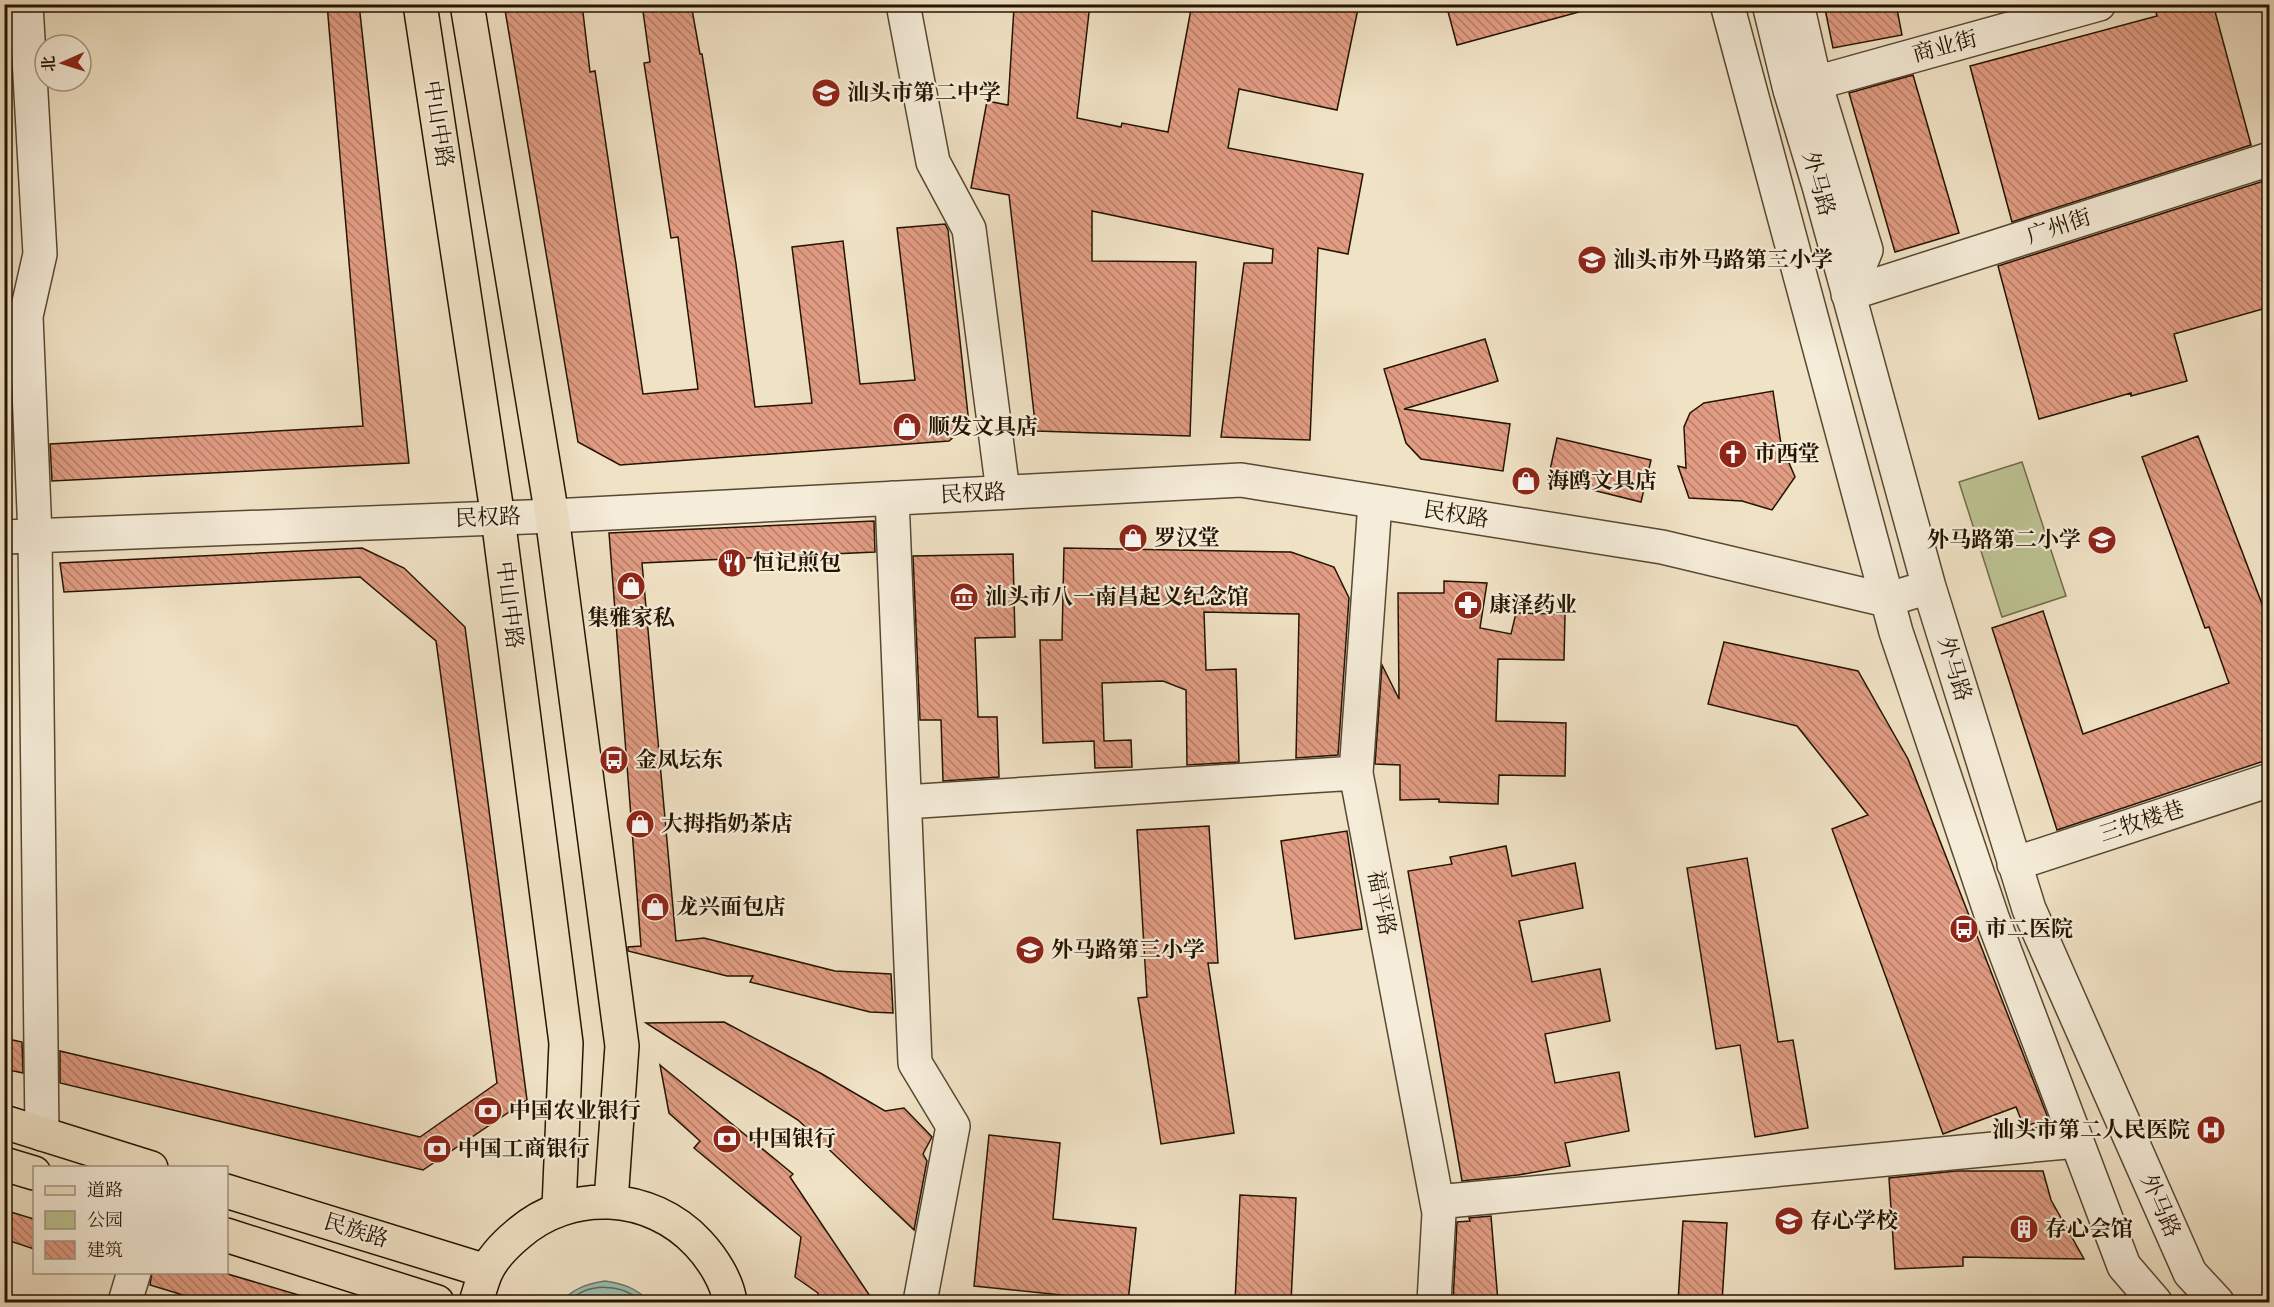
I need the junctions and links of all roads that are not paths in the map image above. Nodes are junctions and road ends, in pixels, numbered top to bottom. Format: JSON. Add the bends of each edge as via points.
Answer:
{"nodes":[{"id":1,"x":26,"y":4,"type":"edge"},
{"id":2,"x":420,"y":4,"type":"edge"},
{"id":3,"x":467,"y":4,"type":"edge"},
{"id":4,"x":903,"y":4,"type":"edge"},
{"id":5,"x":1727,"y":4,"type":"edge"},
{"id":6,"x":1769,"y":4,"type":"edge"},
{"id":7,"x":1797,"y":4,"type":"edge"},
{"id":8,"x":2099,"y":4,"type":"edge"},
{"id":9,"x":1803,"y":87,"type":"junction"},
{"id":10,"x":2270,"y":159,"type":"edge"},
{"id":11,"x":1848,"y":294,"type":"junction"},
{"id":12,"x":1003,"y":492,"type":"junction"},
{"id":13,"x":892,"y":498,"type":"junction"},
{"id":14,"x":1375,"y":502,"type":"junction"},
{"id":15,"x":552,"y":516,"type":"junction"},
{"id":16,"x":498,"y":518,"type":"junction"},
{"id":17,"x":20,"y":536,"type":"edge"},
{"id":18,"x":1929,"y":587,"type":"junction"},
{"id":19,"x":1886,"y":600,"type":"junction"},
{"id":20,"x":1356,"y":773,"type":"junction"},
{"id":21,"x":2270,"y":780,"type":"edge"},
{"id":22,"x":905,"y":802,"type":"junction"},
{"id":23,"x":2014,"y":864,"type":"junction"},
{"id":24,"x":4,"y":1122,"type":"edge"},
{"id":25,"x":42,"y":1134,"type":"junction"},
{"id":26,"x":2077,"y":1141,"type":"junction"},
{"id":27,"x":4,"y":1164,"type":"edge"},
{"id":28,"x":148,"y":1166,"type":"edge"},
{"id":29,"x":33,"y":1173,"type":"edge"},
{"id":30,"x":228,"y":1192,"type":"edge"},
{"id":31,"x":611,"y":1201,"type":"junction"},
{"id":32,"x":1437,"y":1202,"type":"junction"},
{"id":33,"x":559,"y":1208,"type":"junction"},
{"id":34,"x":228,"y":1236,"type":"edge"},
{"id":35,"x":486,"y":1271,"type":"junction"},
{"id":36,"x":133,"y":1274,"type":"edge"},
{"id":37,"x":125,"y":1302,"type":"edge"},
{"id":38,"x":437,"y":1302,"type":"edge"},
{"id":39,"x":476,"y":1302,"type":"edge"},
{"id":40,"x":730,"y":1302,"type":"edge"},
{"id":41,"x":920,"y":1302,"type":"edge"},
{"id":42,"x":1434,"y":1302,"type":"edge"},
{"id":43,"x":2155,"y":1302,"type":"edge"},
{"id":44,"x":2217,"y":1302,"type":"edge"}],
"edges":[{"from":1,"to":17,"type":"street","via":[[40,254],[27,316]]},
{"from":2,"to":16,"type":"main road","name":"中山中路"},
{"from":3,"to":15,"type":"main road"},
{"from":4,"to":12,"type":"street","via":[[933,162],[969,229]]},
{"from":5,"to":19,"type":"street","name":"外马路"},
{"from":6,"to":9,"type":"street","name":"外马路"},
{"from":7,"to":9,"type":"street"},
{"from":8,"to":9,"type":"street","name":"商业街"},
{"from":9,"to":11,"type":"street","name":"外马路"},
{"from":10,"to":11,"type":"street","name":"广州街"},
{"from":11,"to":18,"type":"street","name":"外马路"},
{"from":12,"to":13,"type":"street","name":"民权路"},
{"from":12,"to":14,"type":"street","name":"民权路","via":[[1240,480]]},
{"from":13,"to":15,"type":"street","name":"民权路"},
{"from":13,"to":22,"type":"street"},
{"from":14,"to":19,"type":"street","name":"民权路","via":[[1662,547]]},
{"from":14,"to":20,"type":"street","name":"福平路"},
{"from":15,"to":16,"type":"street","name":"民权路"},
{"from":15,"to":31,"type":"main road","via":[[622,1046]]},
{"from":16,"to":17,"type":"street","name":"民权路"},
{"from":16,"to":33,"type":"main road","name":"中山中路","via":[[566,1043]]},
{"from":17,"to":25,"type":"street"},
{"from":18,"to":19,"type":"street"},
{"from":18,"to":23,"type":"street","name":"外马路"},
{"from":19,"to":26,"type":"street","name":"外马路","via":[[1992,917]]},
{"from":20,"to":22,"type":"street"},
{"from":20,"to":32,"type":"street","name":"福平路"},
{"from":21,"to":23,"type":"street","name":"三牧楼巷"},
{"from":22,"to":41,"type":"street","via":[[915,1063],[953,1126]]},
{"from":23,"to":44,"type":"street","name":"外马路","via":[[2029,909],[2190,1273]]},
{"from":24,"to":25,"type":"main road"},
{"from":25,"to":28,"type":"main road"},
{"from":26,"to":32,"type":"street"},
{"from":26,"to":43,"type":"street","name":"外马路","via":[[2124,1266]]},
{"from":27,"to":29,"type":"main road"},
{"from":30,"to":35,"type":"main road","name":"民族路"},
{"from":31,"to":33,"type":"main road"},
{"from":31,"to":40,"type":"main road","via":[[650,1209],[685,1229],[711,1258]]},
{"from":32,"to":42,"type":"street","name":"福平路"},
{"from":33,"to":35,"type":"main road","via":[[530,1223],[505,1245]]},
{"from":34,"to":38,"type":"main road","name":"民族路"},
{"from":35,"to":39,"type":"main road"},
{"from":36,"to":37,"type":"street"}]}
